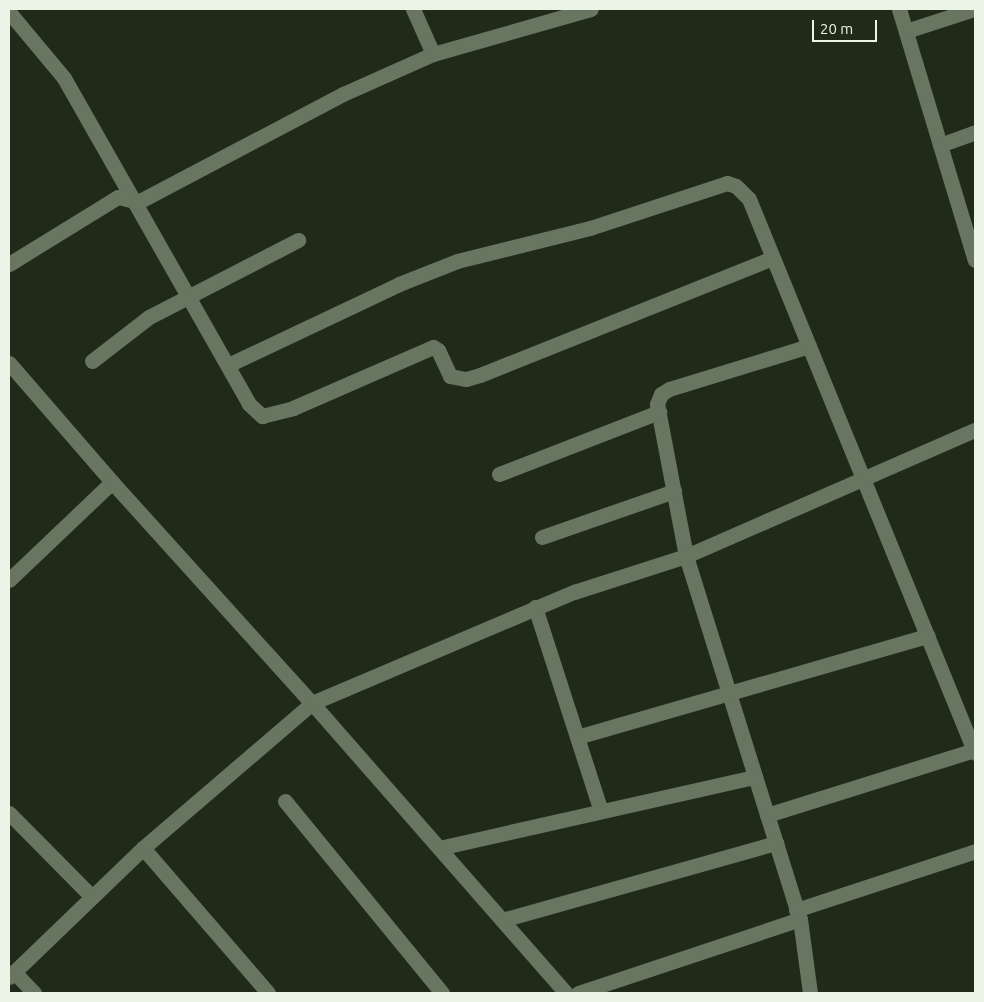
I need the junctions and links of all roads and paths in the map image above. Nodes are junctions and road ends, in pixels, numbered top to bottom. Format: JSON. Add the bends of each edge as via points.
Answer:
{"nodes":[{"id":1,"x":414,"y":9,"type":"edge"},
{"id":2,"x":591,"y":9,"type":"edge"},
{"id":3,"x":899,"y":9,"type":"edge"},
{"id":4,"x":974,"y":9,"type":"edge"},
{"id":5,"x":9,"y":12,"type":"edge"},
{"id":6,"x":906,"y":32,"type":"junction"},
{"id":7,"x":433,"y":54,"type":"junction"},
{"id":8,"x":975,"y":132,"type":"edge"},
{"id":9,"x":940,"y":144,"type":"junction"},
{"id":10,"x":134,"y":202,"type":"junction"},
{"id":11,"x":971,"y":234,"type":"edge"},
{"id":12,"x":298,"y":240,"type":"dead end"},
{"id":13,"x":773,"y":258,"type":"junction"},
{"id":14,"x":975,"y":260,"type":"edge"},
{"id":15,"x":9,"y":264,"type":"edge"},
{"id":16,"x":188,"y":295,"type":"junction"},
{"id":17,"x":809,"y":346,"type":"junction"},
{"id":18,"x":92,"y":361,"type":"dead end"},
{"id":19,"x":9,"y":363,"type":"edge"},
{"id":20,"x":228,"y":365,"type":"junction"},
{"id":21,"x":658,"y":412,"type":"junction"},
{"id":22,"x":975,"y":430,"type":"edge"},
{"id":23,"x":499,"y":474,"type":"dead end"},
{"id":24,"x":863,"y":477,"type":"junction"},
{"id":25,"x":112,"y":482,"type":"junction"},
{"id":26,"x":674,"y":492,"type":"junction"},
{"id":27,"x":542,"y":537,"type":"dead end"},
{"id":28,"x":686,"y":556,"type":"junction"},
{"id":29,"x":9,"y":580,"type":"edge"},
{"id":30,"x":535,"y":607,"type":"junction"},
{"id":31,"x":928,"y":636,"type":"junction"},
{"id":32,"x":729,"y":693,"type":"junction"},
{"id":33,"x":312,"y":703,"type":"junction"},
{"id":34,"x":577,"y":737,"type":"junction"},
{"id":35,"x":975,"y":752,"type":"edge"},
{"id":36,"x":755,"y":777,"type":"junction"},
{"id":37,"x":285,"y":801,"type":"dead end"},
{"id":38,"x":601,"y":811,"type":"junction"},
{"id":39,"x":9,"y":813,"type":"edge"},
{"id":40,"x":767,"y":815,"type":"junction"},
{"id":41,"x":776,"y":843,"type":"junction"},
{"id":42,"x":143,"y":848,"type":"junction"},
{"id":43,"x":439,"y":848,"type":"junction"},
{"id":44,"x":975,"y":851,"type":"edge"},
{"id":45,"x":92,"y":897,"type":"junction"},
{"id":46,"x":798,"y":915,"type":"junction"},
{"id":47,"x":502,"y":920,"type":"junction"},
{"id":48,"x":11,"y":975,"type":"edge"},
{"id":49,"x":34,"y":993,"type":"edge"},
{"id":50,"x":268,"y":993,"type":"edge"},
{"id":51,"x":442,"y":993,"type":"edge"},
{"id":52,"x":566,"y":993,"type":"edge"},
{"id":53,"x":578,"y":993,"type":"edge"},
{"id":54,"x":810,"y":993,"type":"edge"}],
"edges":[{"from":1,"to":7,"type":"street"},
{"from":2,"to":7,"type":"street"},
{"from":3,"to":6,"type":"street"},
{"from":4,"to":6,"type":"street"},
{"from":5,"to":10,"type":"street","via":[[64,78]]},
{"from":6,"to":9,"type":"street"},
{"from":7,"to":10,"type":"street","via":[[343,94]]},
{"from":8,"to":9,"type":"street"},
{"from":9,"to":11,"type":"street"},
{"from":10,"to":15,"type":"street","via":[[118,197]]},
{"from":10,"to":16,"type":"street"},
{"from":11,"to":14,"type":"street"},
{"from":12,"to":16,"type":"street"},
{"from":13,"to":17,"type":"street"},
{"from":13,"to":20,"type":"street","via":[[749,199],[741,189],[727,183],[590,228],[457,261],[399,284]]},
{"from":13,"to":20,"type":"street","via":[[466,379],[450,376],[438,350],[433,347],[293,408],[262,416],[250,404]]},
{"from":16,"to":18,"type":"street","via":[[148,317]]},
{"from":16,"to":20,"type":"street"},
{"from":17,"to":21,"type":"street","via":[[669,390],[661,394]]},
{"from":17,"to":24,"type":"street"},
{"from":19,"to":25,"type":"street"},
{"from":21,"to":23,"type":"street"},
{"from":21,"to":26,"type":"street"},
{"from":22,"to":24,"type":"street"},
{"from":24,"to":28,"type":"street"},
{"from":24,"to":31,"type":"street"},
{"from":25,"to":29,"type":"street"},
{"from":25,"to":33,"type":"street"},
{"from":26,"to":27,"type":"street"},
{"from":26,"to":28,"type":"street"},
{"from":28,"to":30,"type":"street"},
{"from":28,"to":32,"type":"street"},
{"from":30,"to":33,"type":"street"},
{"from":30,"to":34,"type":"street"},
{"from":31,"to":32,"type":"street"},
{"from":31,"to":35,"type":"street"},
{"from":32,"to":34,"type":"street"},
{"from":32,"to":36,"type":"street"},
{"from":33,"to":42,"type":"street"},
{"from":33,"to":43,"type":"street"},
{"from":34,"to":38,"type":"street"},
{"from":35,"to":40,"type":"street"},
{"from":36,"to":38,"type":"street"},
{"from":36,"to":40,"type":"street"},
{"from":37,"to":51,"type":"street"},
{"from":38,"to":43,"type":"street"},
{"from":39,"to":45,"type":"street"},
{"from":40,"to":41,"type":"street"},
{"from":41,"to":46,"type":"street"},
{"from":41,"to":47,"type":"street"},
{"from":42,"to":45,"type":"street"},
{"from":42,"to":50,"type":"street"},
{"from":43,"to":47,"type":"street"},
{"from":44,"to":46,"type":"street"},
{"from":45,"to":48,"type":"street"},
{"from":46,"to":53,"type":"street"},
{"from":46,"to":54,"type":"street"},
{"from":47,"to":52,"type":"street"},
{"from":48,"to":49,"type":"street"}]}
